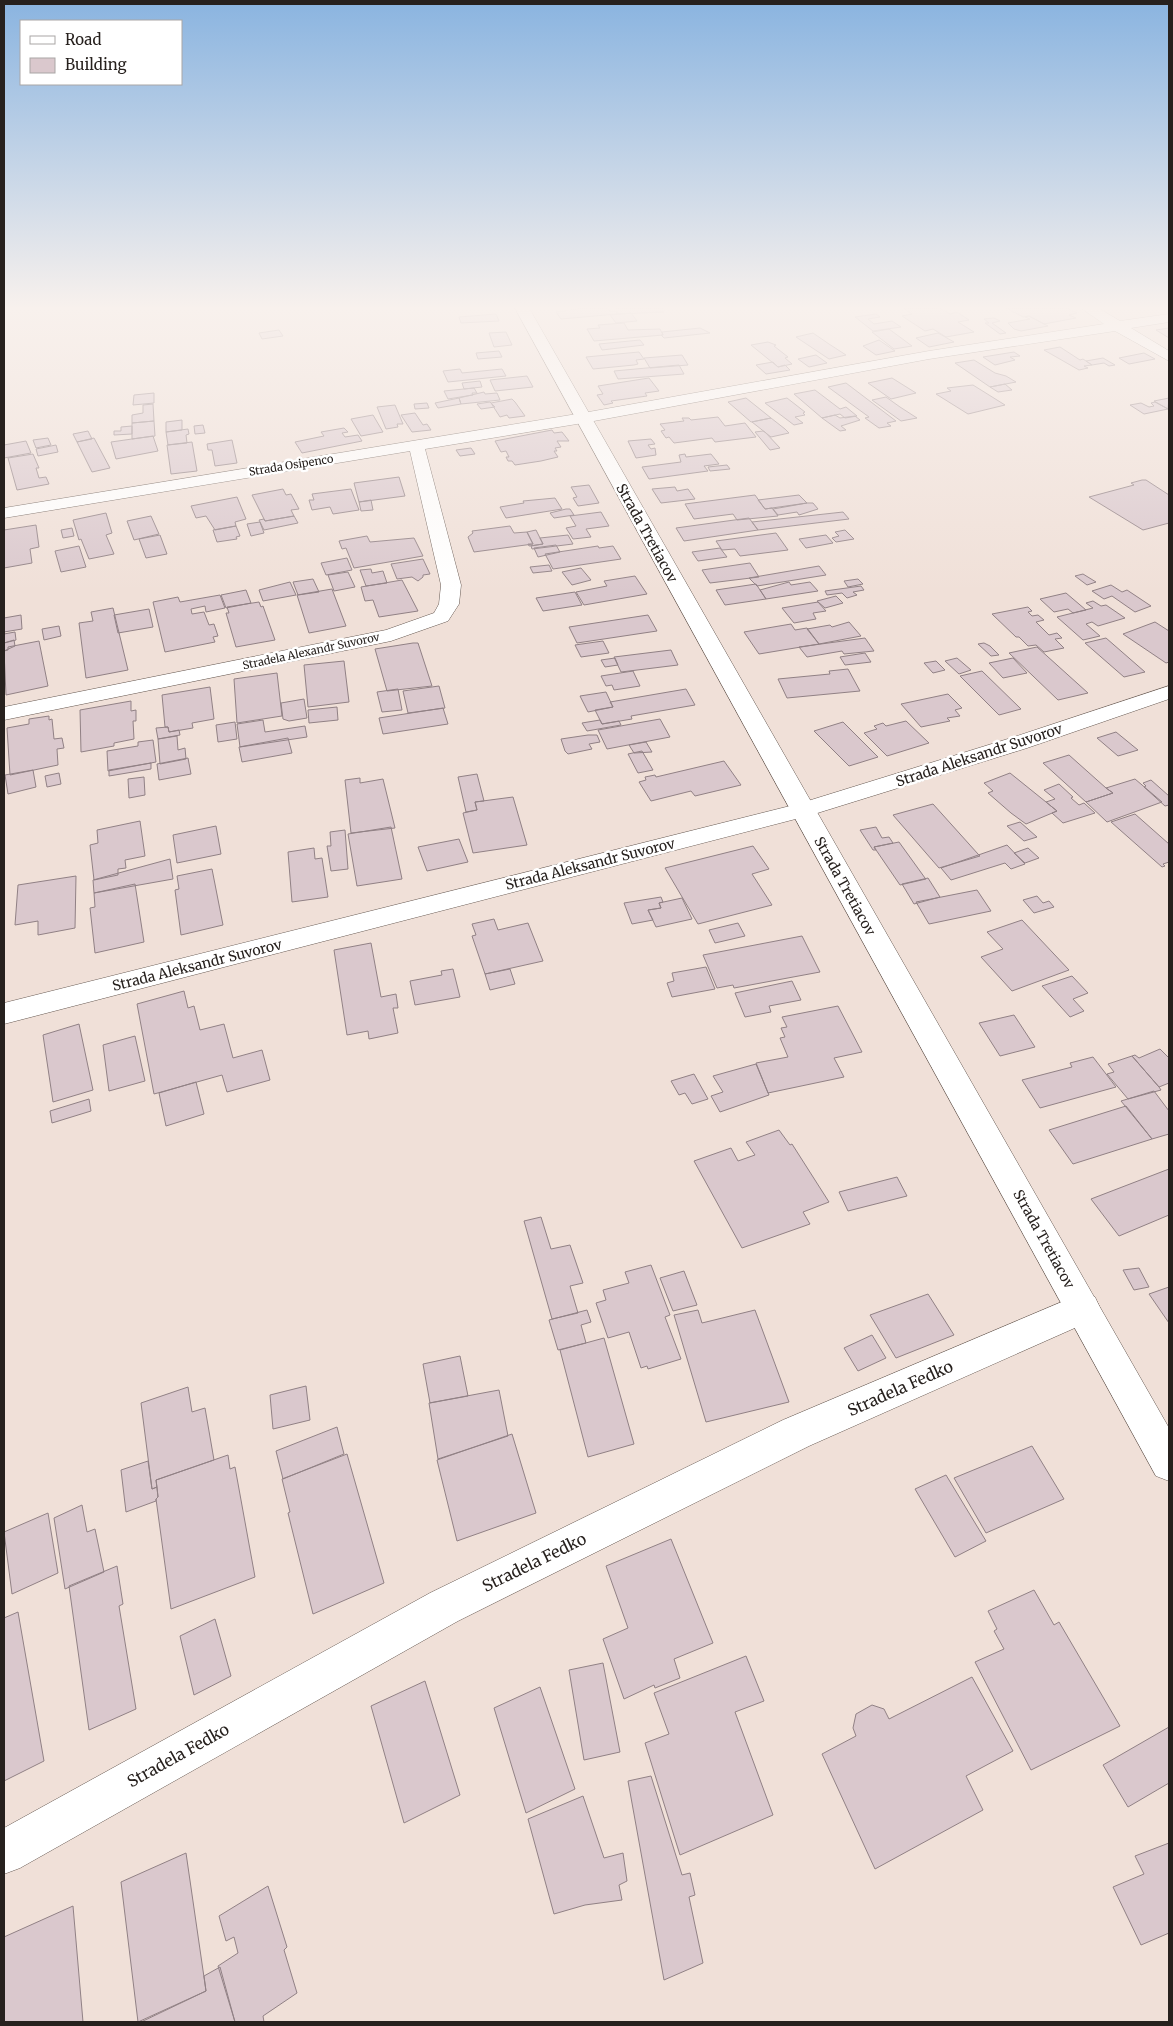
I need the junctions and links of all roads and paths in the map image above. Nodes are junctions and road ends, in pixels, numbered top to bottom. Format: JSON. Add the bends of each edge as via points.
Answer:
{"nodes":[{"id":1,"x":574,"y":403,"type":"edge"},
{"id":2,"x":668,"y":403,"type":"edge"},
{"id":3,"x":583,"y":418,"type":"junction"},
{"id":4,"x":416,"y":444,"type":"junction"},
{"id":5,"x":4,"y":513,"type":"edge"},
{"id":6,"x":1169,"y":692,"type":"edge"},
{"id":7,"x":4,"y":714,"type":"edge"},
{"id":8,"x":803,"y":810,"type":"junction"},
{"id":9,"x":4,"y":1014,"type":"edge"},
{"id":10,"x":1083,"y":1308,"type":"junction"},
{"id":11,"x":1169,"y":1463,"type":"edge"},
{"id":12,"x":4,"y":1852,"type":"edge"}],
"edges":[{"from":1,"to":3,"type":"street","name":"Strada Tretiacov"},
{"from":2,"to":3,"type":"street","name":"Strada Osipenco"},
{"from":3,"to":4,"type":"street","name":"Strada Osipenco"},
{"from":3,"to":8,"type":"street","name":"Strada Tretiacov"},
{"from":4,"to":5,"type":"street","name":"Strada Osipenco"},
{"from":4,"to":7,"type":"street","name":"Stradela Alexandr Suvorov","via":[[451,585],[449,604],[441,617],[391,635]]},
{"from":6,"to":8,"type":"street","name":"Strada Aleksandr Suvorov","via":[[1019,743]]},
{"from":8,"to":9,"type":"street","name":"Strada Aleksandr Suvorov"},
{"from":8,"to":10,"type":"street","name":"Strada Tretiacov"},
{"from":10,"to":11,"type":"street","name":"Strada Tretiacov"},
{"from":10,"to":12,"type":"street","name":"Stradela Fedko","via":[[796,1433],[444,1607]]}]}
